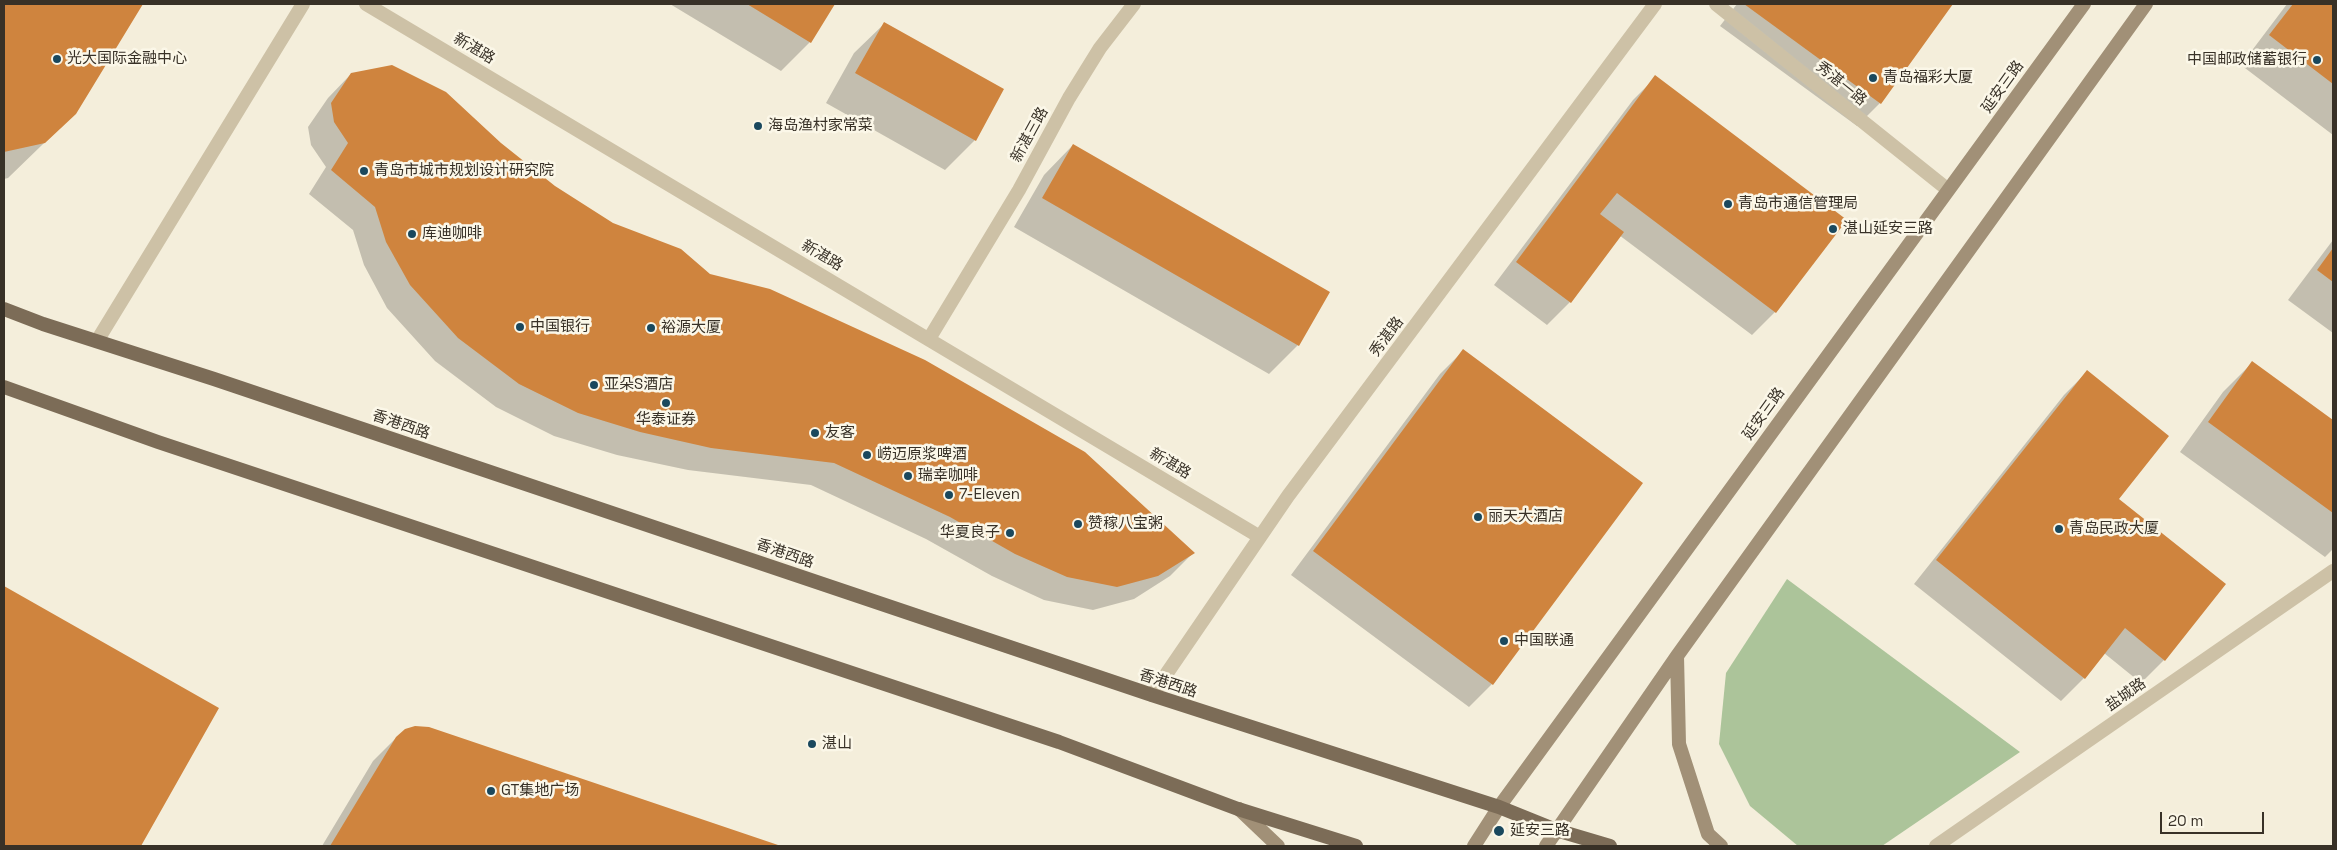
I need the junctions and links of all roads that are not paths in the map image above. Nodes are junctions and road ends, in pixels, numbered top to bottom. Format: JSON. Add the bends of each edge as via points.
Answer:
{"nodes":[{"id":1,"x":303,"y":4,"type":"edge"},
{"id":2,"x":366,"y":4,"type":"edge"},
{"id":3,"x":1134,"y":4,"type":"edge"},
{"id":4,"x":1655,"y":4,"type":"edge"},
{"id":5,"x":1716,"y":4,"type":"edge"},
{"id":6,"x":2084,"y":4,"type":"edge"},
{"id":7,"x":2146,"y":4,"type":"edge"},
{"id":8,"x":1947,"y":190,"type":"junction"},
{"id":9,"x":4,"y":309,"type":"edge"},
{"id":10,"x":929,"y":339,"type":"junction"},
{"id":11,"x":97,"y":341,"type":"junction"},
{"id":12,"x":4,"y":387,"type":"edge"},
{"id":13,"x":1260,"y":537,"type":"junction"},
{"id":14,"x":2333,"y":571,"type":"edge"},
{"id":15,"x":1677,"y":656,"type":"junction"},
{"id":16,"x":1152,"y":695,"type":"junction"},
{"id":17,"x":1499,"y":807,"type":"junction"},
{"id":18,"x":1238,"y":809,"type":"junction"},
{"id":19,"x":1556,"y":830,"type":"junction"},
{"id":20,"x":1278,"y":846,"type":"edge"},
{"id":21,"x":1356,"y":846,"type":"edge"},
{"id":22,"x":1474,"y":846,"type":"edge"},
{"id":23,"x":1546,"y":846,"type":"edge"},
{"id":24,"x":1610,"y":846,"type":"edge"},
{"id":25,"x":1721,"y":846,"type":"edge"},
{"id":26,"x":1936,"y":846,"type":"edge"}],
"edges":[{"from":1,"to":11,"type":"street"},
{"from":2,"to":10,"type":"street","name":"新湛路"},
{"from":3,"to":10,"type":"street","name":"新湛三路","via":[[1100,48],[1069,98],[1019,190]]},
{"from":4,"to":13,"type":"street","name":"秀湛路"},
{"from":5,"to":8,"type":"street","name":"秀湛一路"},
{"from":6,"to":8,"type":"main road","name":"延安三路"},
{"from":7,"to":15,"type":"main road"},
{"from":8,"to":17,"type":"main road","name":"延安三路"},
{"from":9,"to":11,"type":"main road","name":"香港西路"},
{"from":10,"to":13,"type":"street","name":"新湛路"},
{"from":11,"to":16,"type":"main road","name":"香港西路"},
{"from":12,"to":18,"type":"main road","via":[[1059,742]]},
{"from":13,"to":16,"type":"street","name":"秀湛路"},
{"from":14,"to":26,"type":"street","name":"盐城路"},
{"from":15,"to":19,"type":"main road"},
{"from":15,"to":25,"type":"main road","via":[[1679,744],[1708,834]]},
{"from":16,"to":17,"type":"main road","name":"香港西路"},
{"from":17,"to":19,"type":"main road","name":"香港西路"},
{"from":17,"to":22,"type":"main road","name":"延安三路"},
{"from":18,"to":20,"type":"main road"},
{"from":18,"to":21,"type":"main road"},
{"from":19,"to":23,"type":"main road"},
{"from":19,"to":24,"type":"main road","name":"香港西路"}]}
